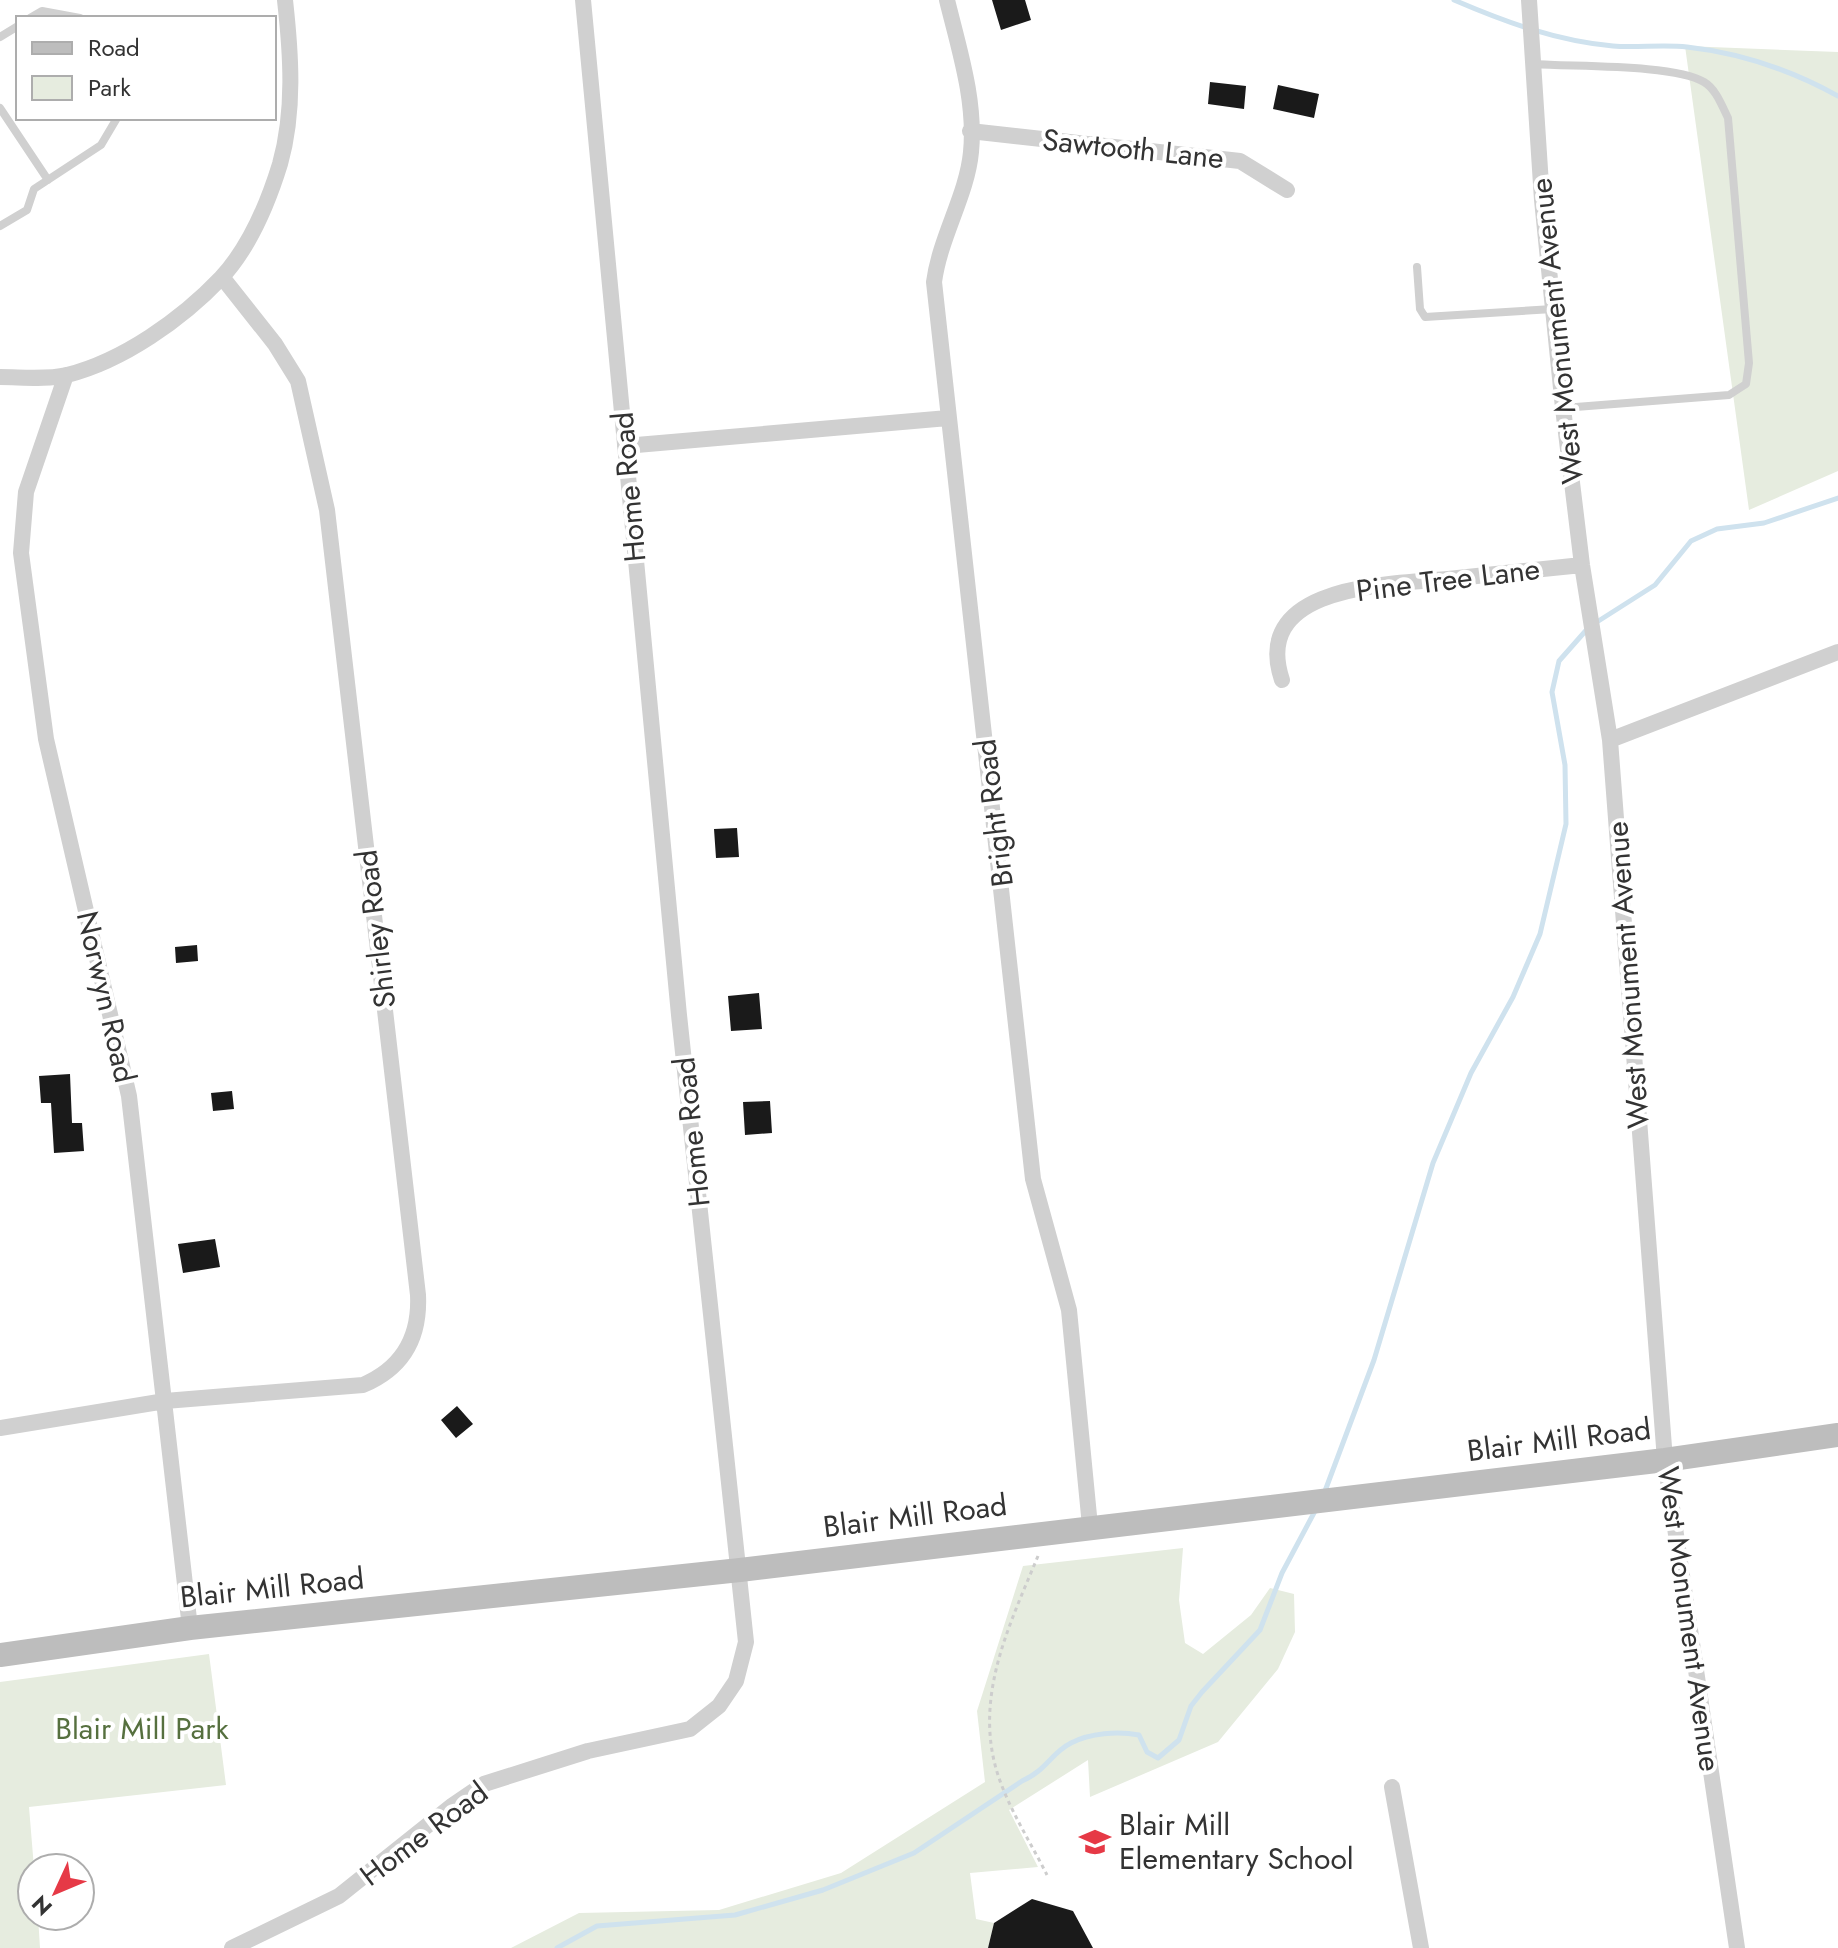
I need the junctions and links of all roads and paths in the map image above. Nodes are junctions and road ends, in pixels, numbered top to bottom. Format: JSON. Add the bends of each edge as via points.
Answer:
{"nodes":[{"id":1,"x":41,"y":0,"type":"edge"},
{"id":2,"x":285,"y":0,"type":"edge"},
{"id":3,"x":583,"y":0,"type":"edge"},
{"id":4,"x":947,"y":0,"type":"edge"},
{"id":5,"x":1529,"y":0,"type":"edge"},
{"id":6,"x":42,"y":11,"type":"junction"},
{"id":7,"x":33,"y":16,"type":"edge"},
{"id":8,"x":69,"y":16,"type":"edge"},
{"id":9,"x":1535,"y":64,"type":"junction"},
{"id":10,"x":0,"y":108,"type":"edge"},
{"id":11,"x":116,"y":120,"type":"edge"},
{"id":12,"x":970,"y":131,"type":"junction"},
{"id":13,"x":48,"y":180,"type":"junction"},
{"id":14,"x":1287,"y":190,"type":"dead end"},
{"id":15,"x":0,"y":226,"type":"edge"},
{"id":16,"x":1417,"y":267,"type":"dead end"},
{"id":17,"x":222,"y":277,"type":"junction"},
{"id":18,"x":1553,"y":309,"type":"junction"},
{"id":19,"x":66,"y":375,"type":"junction"},
{"id":20,"x":0,"y":377,"type":"edge"},
{"id":21,"x":1563,"y":408,"type":"junction"},
{"id":22,"x":948,"y":418,"type":"junction"},
{"id":23,"x":625,"y":446,"type":"junction"},
{"id":24,"x":1582,"y":565,"type":"junction"},
{"id":25,"x":1838,"y":652,"type":"edge"},
{"id":26,"x":1282,"y":680,"type":"dead end"},
{"id":27,"x":1610,"y":740,"type":"junction"},
{"id":28,"x":165,"y":1401,"type":"junction"},
{"id":29,"x":0,"y":1428,"type":"edge"},
{"id":30,"x":1838,"y":1435,"type":"edge"},
{"id":31,"x":1665,"y":1460,"type":"junction"},
{"id":32,"x":1090,"y":1526,"type":"junction"},
{"id":33,"x":1049,"y":1531,"type":"junction"},
{"id":34,"x":740,"y":1570,"type":"junction"},
{"id":35,"x":190,"y":1628,"type":"junction"},
{"id":36,"x":0,"y":1655,"type":"edge"},
{"id":37,"x":1392,"y":1787,"type":"dead end"},
{"id":38,"x":1047,"y":1875,"type":"dead end"},
{"id":39,"x":232,"y":1948,"type":"edge"},
{"id":40,"x":1421,"y":1948,"type":"edge"},
{"id":41,"x":1737,"y":1948,"type":"edge"}],
"edges":[{"from":1,"to":6,"type":"lane"},
{"from":2,"to":17,"type":"street","via":[[290,107],[280,163],[259,219]]},
{"from":3,"to":23,"type":"street","name":"Home Road"},
{"from":4,"to":12,"type":"street","name":"Bright Road","via":[[970,95]]},
{"from":5,"to":9,"type":"street","name":"West Monument Avenue"},
{"from":6,"to":7,"type":"lane"},
{"from":6,"to":8,"type":"lane"},
{"from":9,"to":18,"type":"street","name":"West Monument Avenue"},
{"from":9,"to":21,"type":"lane","via":[[1682,73],[1706,82],[1718,97],[1728,118],[1748,348],[1746,384],[1729,395]]},
{"from":10,"to":13,"type":"lane"},
{"from":11,"to":13,"type":"lane","via":[[101,145]]},
{"from":12,"to":14,"type":"street","name":"Sawtooth Lane","via":[[1240,161]]},
{"from":12,"to":22,"type":"street","name":"Bright Road","via":[[971,153],[938,253],[934,282]]},
{"from":13,"to":15,"type":"lane","via":[[34,189],[27,210]]},
{"from":16,"to":18,"type":"lane","via":[[1425,317]]},
{"from":17,"to":19,"type":"street","via":[[172,321],[121,352]]},
{"from":17,"to":28,"type":"street","name":"Shirley Road","via":[[298,381],[327,510],[419,1310],[404,1355],[380,1378],[363,1385]]},
{"from":18,"to":21,"type":"street","name":"West Monument Avenue"},
{"from":19,"to":20,"type":"street"},
{"from":19,"to":28,"type":"street","name":"Norwyn Road","via":[[26,492],[21,553],[46,739],[129,1096]]},
{"from":21,"to":24,"type":"street","name":"West Monument Avenue"},
{"from":22,"to":23,"type":"street"},
{"from":22,"to":32,"type":"street","name":"Bright Road","via":[[1033,1179],[1069,1310]]},
{"from":23,"to":34,"type":"street","name":"Home Road","via":[[679,1015]]},
{"from":24,"to":26,"type":"street","name":"Pine Tree Lane","via":[[1371,585],[1330,596],[1295,615],[1282,629],[1276,646]]},
{"from":24,"to":27,"type":"street","name":"West Monument Avenue"},
{"from":25,"to":27,"type":"street"},
{"from":27,"to":31,"type":"street","name":"West Monument Avenue"},
{"from":28,"to":29,"type":"street","name":"Shirley Road"},
{"from":28,"to":35,"type":"street","name":"Norwyn Road"},
{"from":30,"to":31,"type":"main road","name":"Blair Mill Road"},
{"from":31,"to":32,"type":"main road","name":"Blair Mill Road"},
{"from":31,"to":41,"type":"street","name":"West Monument Avenue"},
{"from":32,"to":33,"type":"main road","name":"Blair Mill Road"},
{"from":33,"to":34,"type":"main road","name":"Blair Mill Road"},
{"from":33,"to":38,"type":"path","via":[[1014,1614],[989,1695],[989,1733],[998,1777]]},
{"from":34,"to":35,"type":"main road","name":"Blair Mill Road"},
{"from":34,"to":39,"type":"street","name":"Home Road","via":[[746,1642],[736,1681],[719,1706],[690,1729],[588,1751],[484,1784],[339,1896]]},
{"from":35,"to":36,"type":"main road","name":"Blair Mill Road"},
{"from":37,"to":40,"type":"street"}]}
